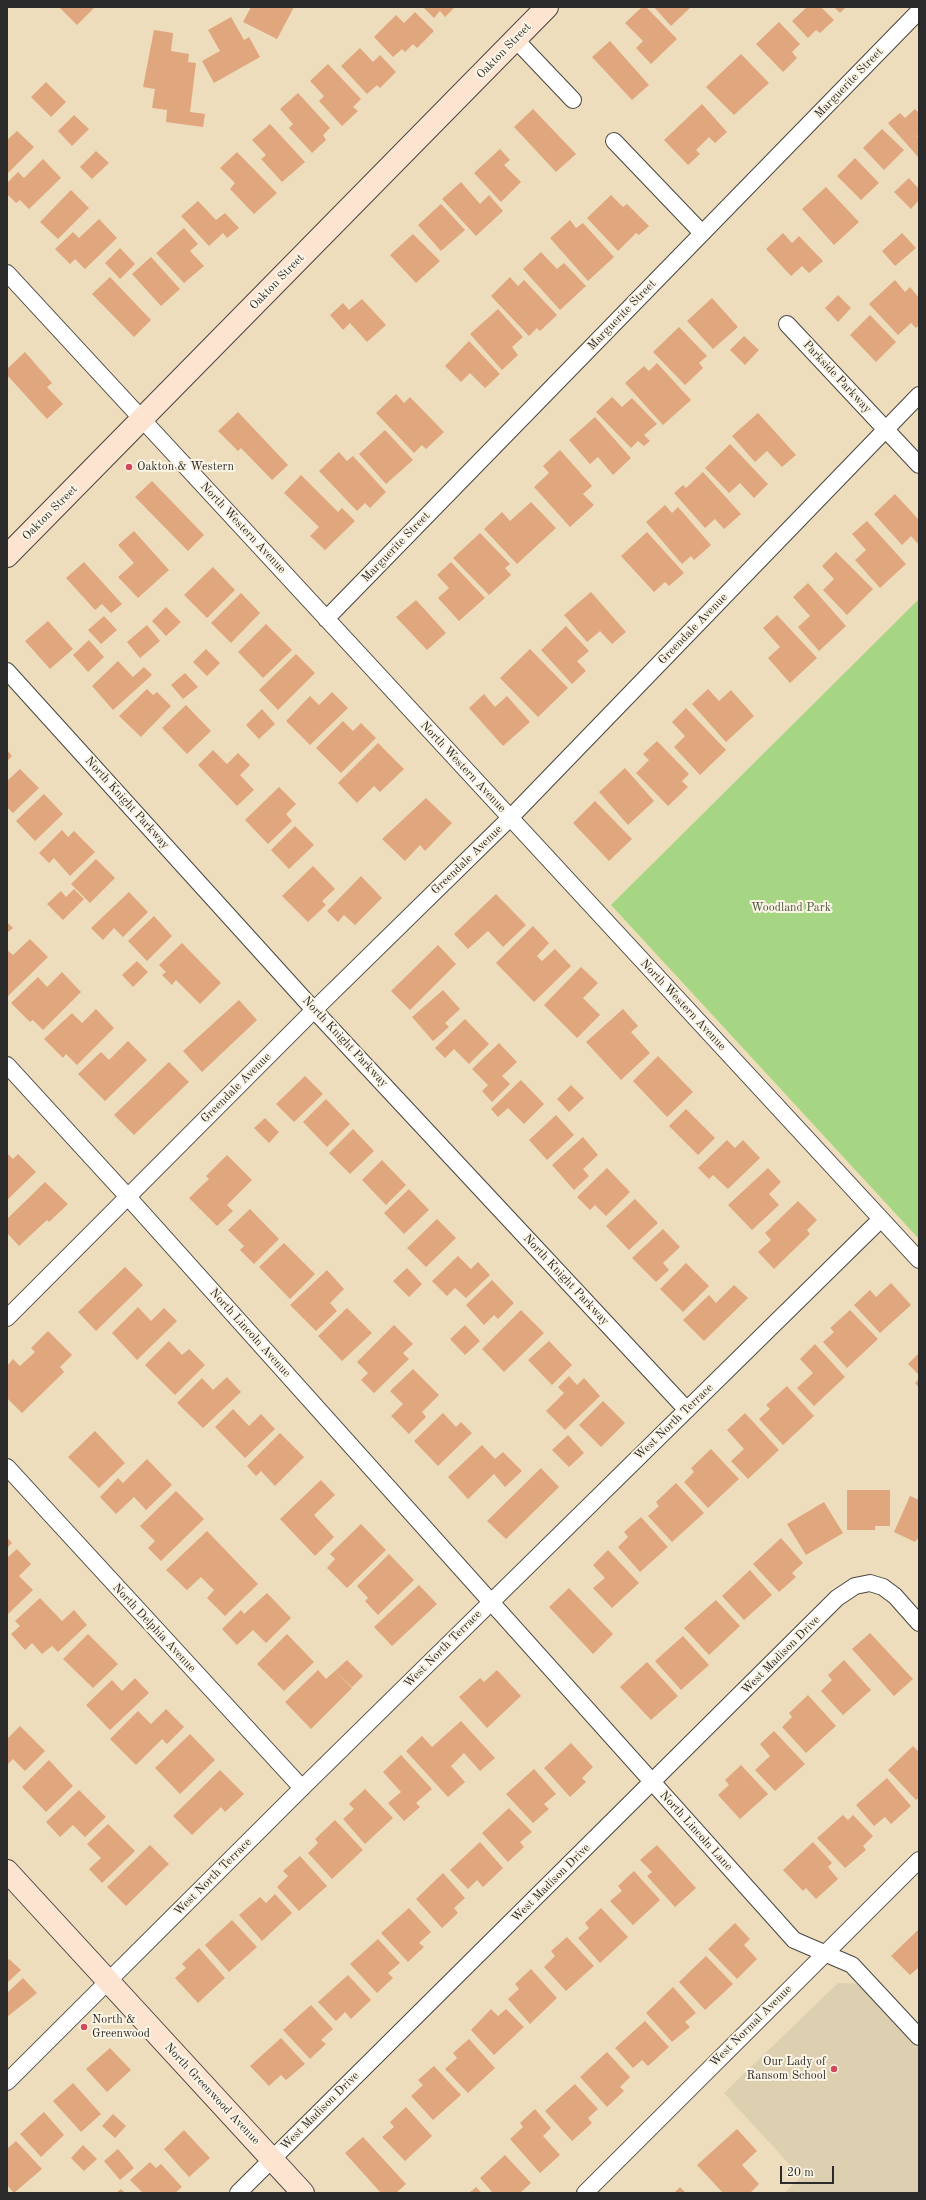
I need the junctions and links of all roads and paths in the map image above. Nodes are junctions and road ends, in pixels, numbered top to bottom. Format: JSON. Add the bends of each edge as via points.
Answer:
{"nodes":[{"id":1,"x":547,"y":7,"type":"edge"},
{"id":2,"x":919,"y":11,"type":"edge"},
{"id":3,"x":515,"y":39,"type":"junction"},
{"id":4,"x":573,"y":100,"type":"dead end"},
{"id":5,"x":614,"y":141,"type":"dead end"},
{"id":6,"x":702,"y":233,"type":"junction"},
{"id":7,"x":7,"y":273,"type":"edge"},
{"id":8,"x":787,"y":324,"type":"dead end"},
{"id":9,"x":919,"y":396,"type":"edge"},
{"id":10,"x":143,"y":419,"type":"junction"},
{"id":11,"x":886,"y":429,"type":"junction"},
{"id":12,"x":919,"y":465,"type":"edge"},
{"id":13,"x":7,"y":556,"type":"edge"},
{"id":14,"x":326,"y":619,"type":"junction"},
{"id":15,"x":7,"y":671,"type":"edge"},
{"id":16,"x":510,"y":818,"type":"junction"},
{"id":17,"x":314,"y":1010,"type":"junction"},
{"id":18,"x":7,"y":1065,"type":"edge"},
{"id":19,"x":128,"y":1197,"type":"junction"},
{"id":20,"x":881,"y":1219,"type":"junction"},
{"id":21,"x":919,"y":1260,"type":"edge"},
{"id":22,"x":7,"y":1318,"type":"edge"},
{"id":23,"x":687,"y":1410,"type":"junction"},
{"id":24,"x":7,"y":1467,"type":"edge"},
{"id":25,"x":491,"y":1602,"type":"junction"},
{"id":26,"x":919,"y":1623,"type":"edge"},
{"id":27,"x":653,"y":1782,"type":"junction"},
{"id":28,"x":302,"y":1788,"type":"junction"},
{"id":29,"x":919,"y":1860,"type":"edge"},
{"id":30,"x":7,"y":1871,"type":"edge"},
{"id":31,"x":823,"y":1954,"type":"junction"},
{"id":32,"x":109,"y":1981,"type":"junction"},
{"id":33,"x":919,"y":2037,"type":"edge"},
{"id":34,"x":7,"y":2082,"type":"edge"},
{"id":35,"x":272,"y":2159,"type":"junction"},
{"id":36,"x":238,"y":2193,"type":"edge"},
{"id":37,"x":303,"y":2193,"type":"edge"},
{"id":38,"x":584,"y":2193,"type":"edge"}],
"edges":[{"from":1,"to":3,"type":"main road","name":"Oakton Street"},
{"from":2,"to":6,"type":"street","name":"Marguerite Street"},
{"from":3,"to":4,"type":"street"},
{"from":3,"to":10,"type":"main road","name":"Oakton Street"},
{"from":5,"to":6,"type":"street"},
{"from":6,"to":14,"type":"street","name":"Marguerite Street"},
{"from":7,"to":10,"type":"street","name":"North Western Avenue"},
{"from":8,"to":11,"type":"street","name":"Parkside Parkway"},
{"from":9,"to":11,"type":"street","name":"Greendale Avenue"},
{"from":10,"to":13,"type":"main road","name":"Oakton Street"},
{"from":10,"to":14,"type":"street","name":"North Western Avenue"},
{"from":11,"to":12,"type":"street","name":"Parkside Parkway"},
{"from":11,"to":16,"type":"street","name":"Greendale Avenue"},
{"from":14,"to":16,"type":"street","name":"North Western Avenue"},
{"from":15,"to":17,"type":"street","name":"North Knight Parkway"},
{"from":16,"to":17,"type":"street","name":"Greendale Avenue"},
{"from":16,"to":20,"type":"street","name":"North Western Avenue"},
{"from":17,"to":19,"type":"street","name":"Greendale Avenue"},
{"from":17,"to":23,"type":"street","name":"North Knight Parkway"},
{"from":18,"to":19,"type":"street","name":"North Lincoln Avenue"},
{"from":19,"to":22,"type":"street","name":"Greendale Avenue"},
{"from":19,"to":25,"type":"street","name":"North Lincoln Avenue"},
{"from":20,"to":21,"type":"street","name":"North Western Avenue"},
{"from":20,"to":23,"type":"street","name":"West North Terrace"},
{"from":23,"to":25,"type":"street","name":"West North Terrace"},
{"from":24,"to":28,"type":"street","name":"North Delphia Avenue"},
{"from":25,"to":27,"type":"street","name":"North Lincoln Lane"},
{"from":25,"to":28,"type":"street","name":"West North Terrace"},
{"from":26,"to":27,"type":"street","name":"West Madison Drive","via":[[895,1596],[883,1587],[870,1583],[855,1586],[837,1598]]},
{"from":27,"to":31,"type":"street","name":"North Lincoln Lane","via":[[794,1940]]},
{"from":27,"to":35,"type":"street","name":"West Madison Drive"},
{"from":28,"to":32,"type":"street","name":"West North Terrace"},
{"from":29,"to":31,"type":"street","name":"West Normal Avenue"},
{"from":30,"to":32,"type":"main road","name":"North Greenwood Avenue"},
{"from":31,"to":33,"type":"street","name":"North Lincoln Lane","via":[[852,1965]]},
{"from":31,"to":38,"type":"street","name":"West Normal Avenue"},
{"from":32,"to":34,"type":"street","name":"West North Terrace"},
{"from":32,"to":35,"type":"main road","name":"North Greenwood Avenue"},
{"from":35,"to":36,"type":"street","name":"West Madison Drive"},
{"from":35,"to":37,"type":"main road","name":"North Greenwood Avenue"}]}
